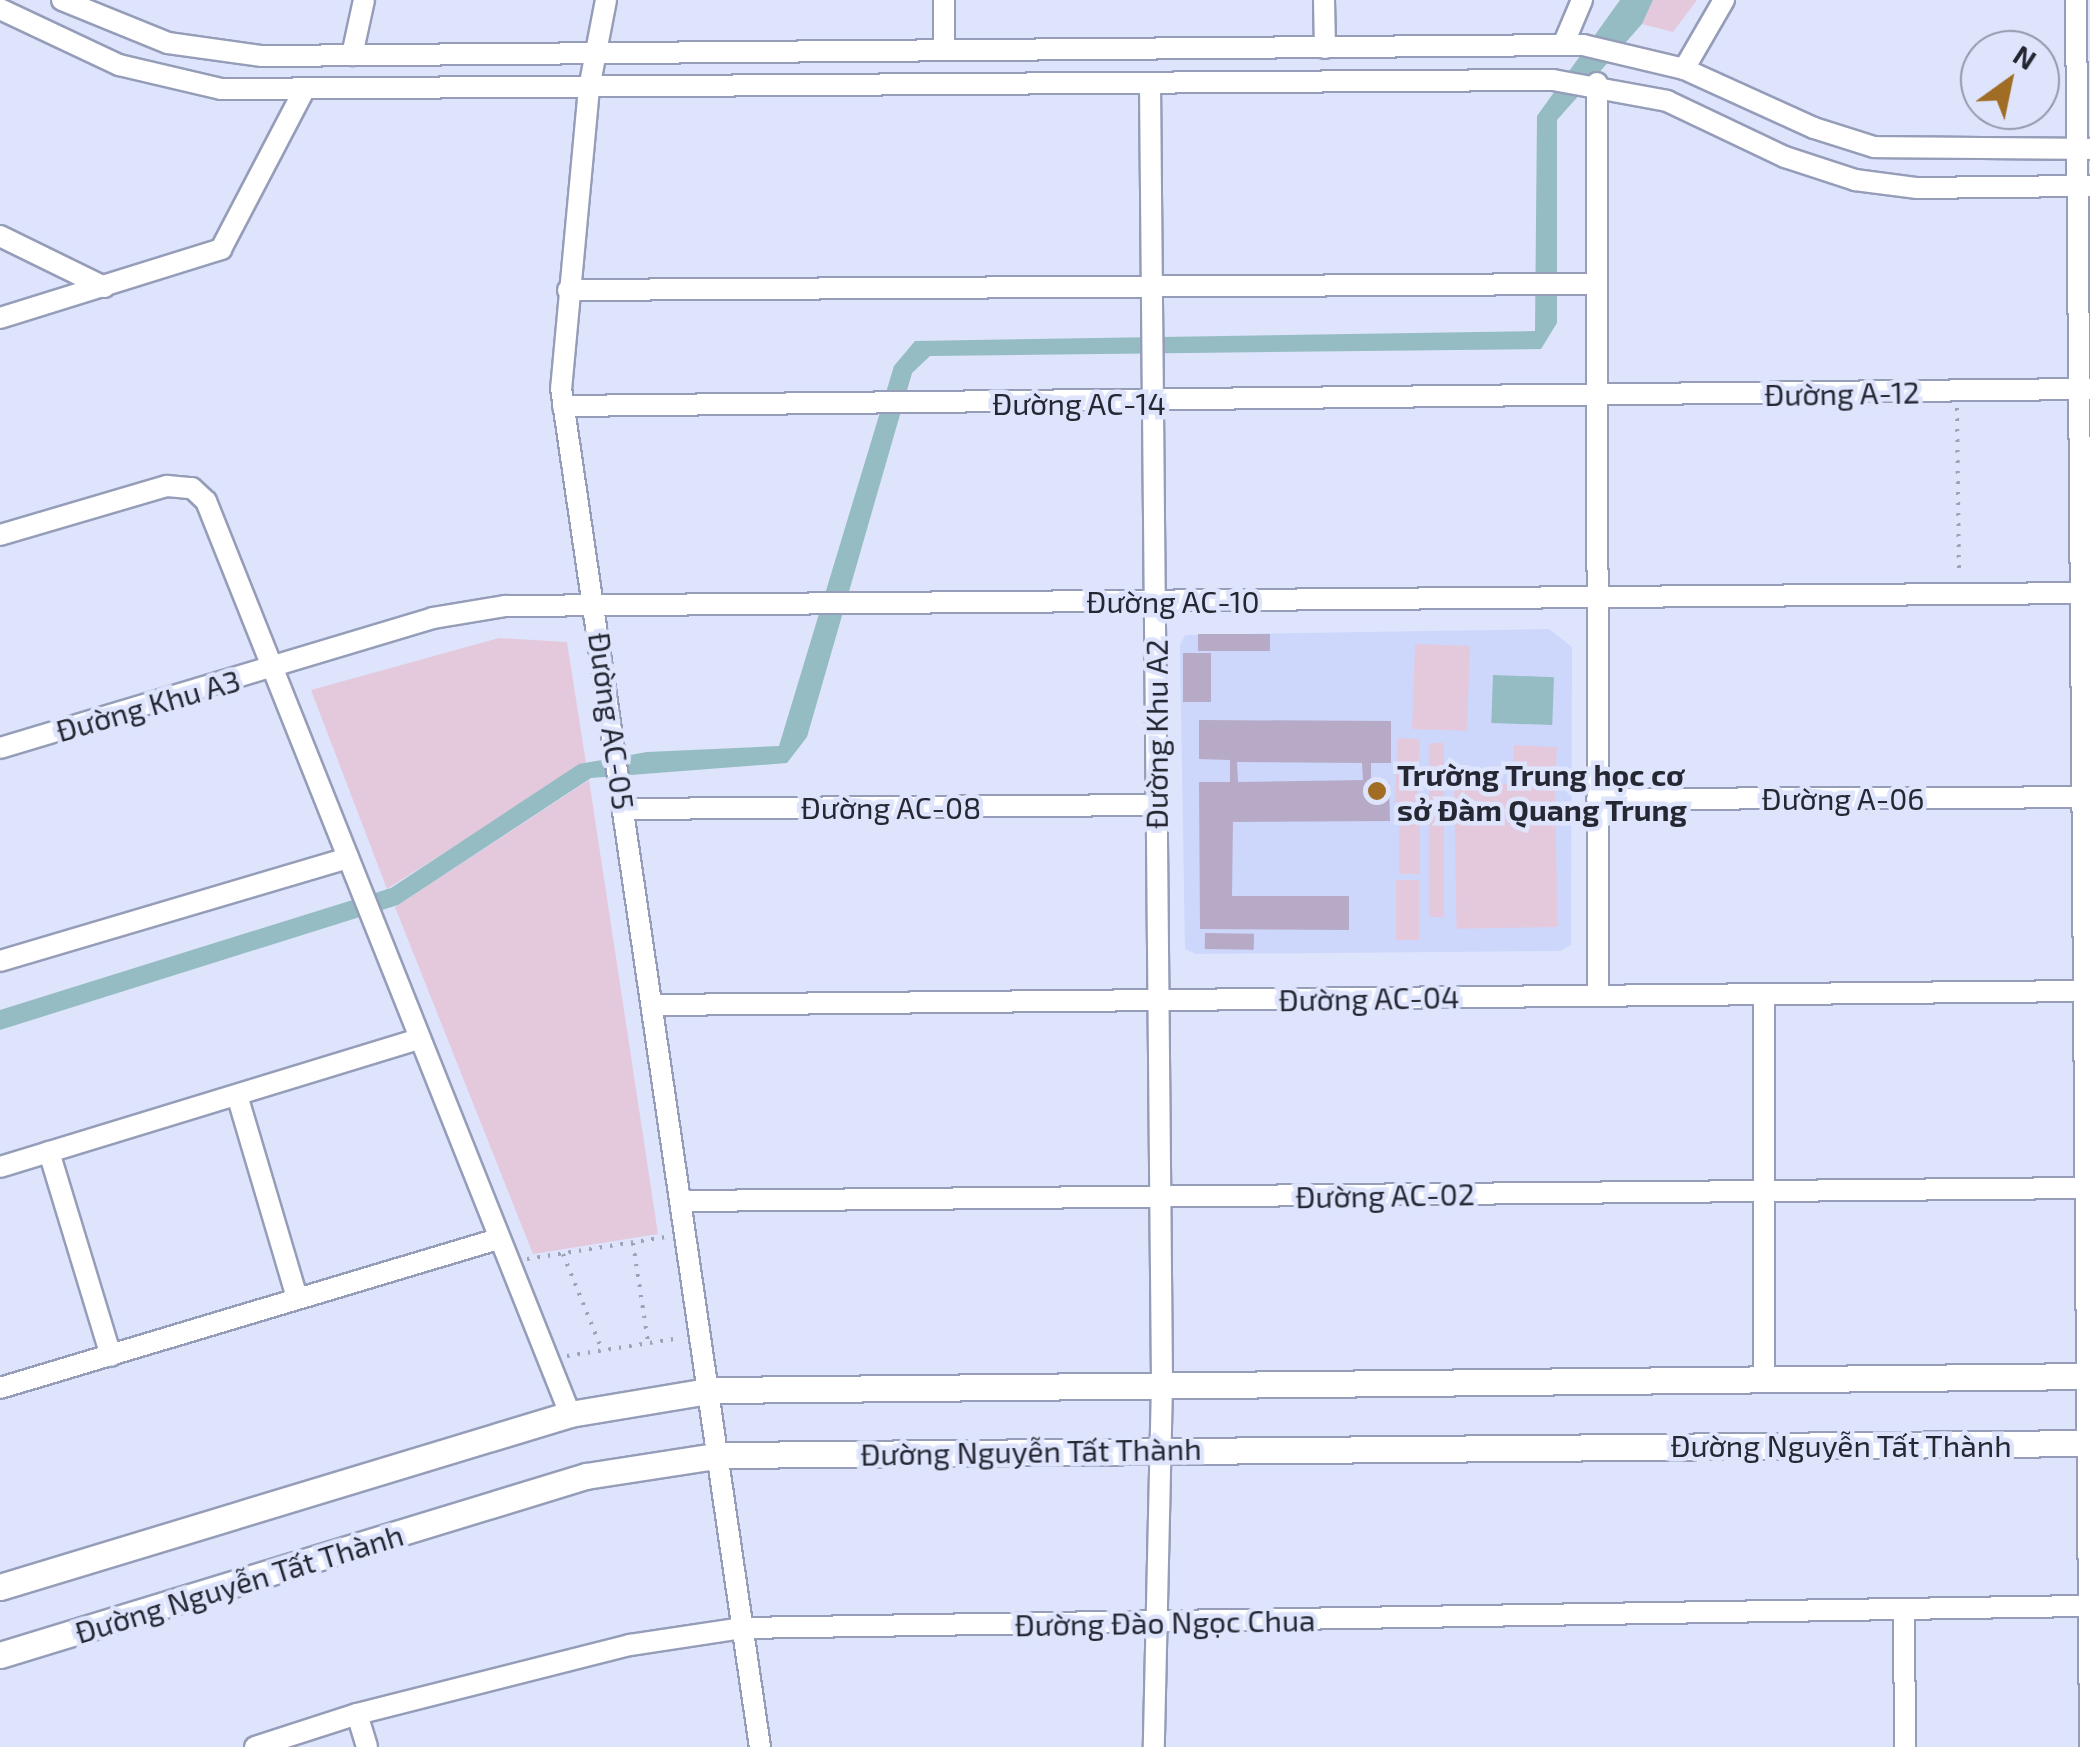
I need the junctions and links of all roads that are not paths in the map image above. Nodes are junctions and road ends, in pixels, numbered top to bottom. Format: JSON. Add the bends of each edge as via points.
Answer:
{"nodes":[{"id":1,"x":62,"y":0,"type":"edge"},
{"id":2,"x":364,"y":0,"type":"edge"},
{"id":3,"x":606,"y":0,"type":"edge"},
{"id":4,"x":944,"y":0,"type":"edge"},
{"id":5,"x":1324,"y":0,"type":"edge"},
{"id":6,"x":1582,"y":0,"type":"edge"},
{"id":7,"x":1724,"y":0,"type":"edge"},
{"id":8,"x":2076,"y":0,"type":"edge"},
{"id":9,"x":0,"y":9,"type":"edge"},
{"id":10,"x":1573,"y":45,"type":"junction"},
{"id":11,"x":1324,"y":48,"type":"junction"},
{"id":12,"x":944,"y":50,"type":"junction"},
{"id":13,"x":600,"y":52,"type":"junction"},
{"id":14,"x":352,"y":55,"type":"junction"},
{"id":15,"x":1684,"y":69,"type":"junction"},
{"id":16,"x":1597,"y":83,"type":"junction"},
{"id":17,"x":1150,"y":84,"type":"junction"},
{"id":18,"x":589,"y":88,"type":"junction"},
{"id":19,"x":304,"y":90,"type":"junction"},
{"id":20,"x":2084,"y":149,"type":"edge"},
{"id":21,"x":2084,"y":186,"type":"edge"},
{"id":22,"x":0,"y":236,"type":"edge"},
{"id":23,"x":1594,"y":284,"type":"junction"},
{"id":24,"x":104,"y":287,"type":"junction"},
{"id":25,"x":1154,"y":288,"type":"junction"},
{"id":26,"x":568,"y":290,"type":"junction"},
{"id":27,"x":0,"y":318,"type":"edge"},
{"id":28,"x":2085,"y":389,"type":"edge"},
{"id":29,"x":1594,"y":397,"type":"junction"},
{"id":30,"x":1154,"y":404,"type":"junction"},
{"id":31,"x":563,"y":406,"type":"junction"},
{"id":32,"x":0,"y":535,"type":"edge"},
{"id":33,"x":2086,"y":593,"type":"edge"},
{"id":34,"x":1594,"y":597,"type":"junction"},
{"id":35,"x":1155,"y":601,"type":"junction"},
{"id":36,"x":595,"y":602,"type":"junction"},
{"id":37,"x":273,"y":668,"type":"junction"},
{"id":38,"x":0,"y":748,"type":"edge"},
{"id":39,"x":2087,"y":797,"type":"edge"},
{"id":40,"x":623,"y":799,"type":"junction"},
{"id":41,"x":1597,"y":799,"type":"junction"},
{"id":42,"x":1157,"y":805,"type":"junction"},
{"id":43,"x":348,"y":858,"type":"junction"},
{"id":44,"x":0,"y":961,"type":"edge"},
{"id":45,"x":2087,"y":991,"type":"edge"},
{"id":46,"x":1764,"y":994,"type":"junction"},
{"id":47,"x":1598,"y":996,"type":"junction"},
{"id":48,"x":1159,"y":1000,"type":"junction"},
{"id":49,"x":655,"y":1005,"type":"junction"},
{"id":50,"x":419,"y":1039,"type":"junction"},
{"id":51,"x":237,"y":1095,"type":"junction"},
{"id":52,"x":48,"y":1152,"type":"junction"},
{"id":53,"x":0,"y":1166,"type":"edge"},
{"id":54,"x":2088,"y":1188,"type":"edge"},
{"id":55,"x":1764,"y":1192,"type":"junction"},
{"id":56,"x":1160,"y":1197,"type":"junction"},
{"id":57,"x":684,"y":1201,"type":"junction"},
{"id":58,"x":498,"y":1239,"type":"junction"},
{"id":59,"x":297,"y":1297,"type":"junction"},
{"id":60,"x":111,"y":1356,"type":"junction"},
{"id":61,"x":2088,"y":1376,"type":"edge"},
{"id":62,"x":1764,"y":1380,"type":"junction"},
{"id":63,"x":1162,"y":1384,"type":"junction"},
{"id":64,"x":0,"y":1388,"type":"edge"},
{"id":65,"x":712,"y":1390,"type":"junction"},
{"id":66,"x":570,"y":1414,"type":"junction"},
{"id":67,"x":2088,"y":1443,"type":"edge"},
{"id":68,"x":1161,"y":1451,"type":"junction"},
{"id":69,"x":722,"y":1456,"type":"junction"},
{"id":70,"x":0,"y":1587,"type":"edge"},
{"id":71,"x":2090,"y":1606,"type":"edge"},
{"id":72,"x":1904,"y":1608,"type":"junction"},
{"id":73,"x":1152,"y":1624,"type":"junction"},
{"id":74,"x":742,"y":1628,"type":"junction"},
{"id":75,"x":0,"y":1655,"type":"edge"},
{"id":76,"x":357,"y":1714,"type":"junction"},
{"id":77,"x":255,"y":1747,"type":"edge"},
{"id":78,"x":367,"y":1747,"type":"edge"},
{"id":79,"x":760,"y":1747,"type":"edge"},
{"id":80,"x":1154,"y":1747,"type":"edge"},
{"id":81,"x":1905,"y":1747,"type":"edge"},
{"id":82,"x":2090,"y":1747,"type":"edge"}],
"edges":[{"from":1,"to":14,"type":"street","via":[[136,33],[198,50]]},
{"from":2,"to":14,"type":"street"},
{"from":3,"to":13,"type":"street","name":"Đường AC-05"},
{"from":4,"to":12,"type":"street"},
{"from":5,"to":11,"type":"street"},
{"from":6,"to":10,"type":"street"},
{"from":7,"to":15,"type":"street"},
{"from":8,"to":20,"type":"street"},
{"from":9,"to":19,"type":"street","via":[[152,76],[221,90]]},
{"from":10,"to":11,"type":"street"},
{"from":10,"to":15,"type":"street"},
{"from":11,"to":12,"type":"street"},
{"from":12,"to":13,"type":"street"},
{"from":13,"to":14,"type":"street"},
{"from":13,"to":18,"type":"street","name":"Đường AC-05"},
{"from":15,"to":20,"type":"street","via":[[1874,147]]},
{"from":16,"to":17,"type":"street"},
{"from":16,"to":21,"type":"street","via":[[1667,101],[1785,157],[1854,180],[1917,188]]},
{"from":16,"to":23,"type":"street"},
{"from":17,"to":18,"type":"street"},
{"from":17,"to":25,"type":"street","name":"Đường Khu A2"},
{"from":18,"to":19,"type":"street"},
{"from":18,"to":26,"type":"street","name":"Đường AC-05"},
{"from":19,"to":24,"type":"street","via":[[221,249]]},
{"from":20,"to":21,"type":"street"},
{"from":21,"to":28,"type":"street"},
{"from":22,"to":24,"type":"street"},
{"from":23,"to":25,"type":"street"},
{"from":23,"to":29,"type":"street"},
{"from":24,"to":27,"type":"street"},
{"from":25,"to":26,"type":"street"},
{"from":25,"to":30,"type":"street","name":"Đường Khu A2"},
{"from":26,"to":31,"type":"street","name":"Đường AC-05"},
{"from":28,"to":29,"type":"street","name":"Đường A-12"},
{"from":28,"to":33,"type":"street"},
{"from":29,"to":30,"type":"street","name":"Đường AC-14"},
{"from":29,"to":34,"type":"street"},
{"from":30,"to":31,"type":"street","name":"Đường AC-14"},
{"from":30,"to":35,"type":"street","name":"Đường Khu A2"},
{"from":31,"to":36,"type":"street","name":"Đường AC-05"},
{"from":32,"to":37,"type":"street","via":[[167,486],[192,488],[209,508]]},
{"from":33,"to":34,"type":"street","name":"Đường AC-10"},
{"from":33,"to":39,"type":"street"},
{"from":34,"to":35,"type":"street","name":"Đường AC-10"},
{"from":34,"to":41,"type":"street"},
{"from":35,"to":36,"type":"street","name":"Đường AC-10"},
{"from":35,"to":42,"type":"street","name":"Đường Khu A2"},
{"from":36,"to":37,"type":"street","name":"Đường AC-10","via":[[454,614]]},
{"from":36,"to":40,"type":"street","name":"Đường AC-05"},
{"from":37,"to":38,"type":"street","name":"Đường Khu A3"},
{"from":37,"to":43,"type":"street","name":"Đường Khu A3"},
{"from":39,"to":41,"type":"street","name":"Đường A-06"},
{"from":39,"to":45,"type":"street"},
{"from":40,"to":42,"type":"street","name":"Đường AC-08"},
{"from":40,"to":49,"type":"street","name":"Đường AC-05"},
{"from":41,"to":47,"type":"street"},
{"from":42,"to":48,"type":"street","name":"Đường Khu A2"},
{"from":43,"to":44,"type":"street"},
{"from":43,"to":50,"type":"street","name":"Đường Khu A3"},
{"from":45,"to":46,"type":"street","name":"Đường AC-04"},
{"from":45,"to":54,"type":"street"},
{"from":46,"to":47,"type":"street","name":"Đường AC-04"},
{"from":46,"to":55,"type":"street"},
{"from":47,"to":48,"type":"street","name":"Đường AC-04"},
{"from":48,"to":49,"type":"street","name":"Đường AC-04"},
{"from":48,"to":56,"type":"street","name":"Đường Khu A2"},
{"from":49,"to":57,"type":"street","name":"Đường AC-05"},
{"from":50,"to":51,"type":"street"},
{"from":50,"to":58,"type":"street","name":"Đường Khu A3"},
{"from":51,"to":52,"type":"street"},
{"from":51,"to":59,"type":"street"},
{"from":52,"to":53,"type":"street"},
{"from":52,"to":60,"type":"street"},
{"from":54,"to":55,"type":"street","name":"Đường AC-02"},
{"from":54,"to":61,"type":"street"},
{"from":55,"to":56,"type":"street","name":"Đường AC-02"},
{"from":55,"to":62,"type":"street"},
{"from":56,"to":57,"type":"street","name":"Đường AC-02"},
{"from":56,"to":63,"type":"street","name":"Đường Khu A2"},
{"from":57,"to":65,"type":"street","name":"Đường AC-05"},
{"from":58,"to":59,"type":"street"},
{"from":58,"to":66,"type":"street","name":"Đường Khu A3"},
{"from":59,"to":60,"type":"street"},
{"from":60,"to":64,"type":"street"},
{"from":61,"to":62,"type":"main road"},
{"from":61,"to":67,"type":"street"},
{"from":62,"to":63,"type":"main road"},
{"from":63,"to":65,"type":"main road"},
{"from":63,"to":68,"type":"street","name":"Đường Khu A2"},
{"from":65,"to":66,"type":"main road"},
{"from":65,"to":69,"type":"street","name":"Đường AC-05"},
{"from":66,"to":70,"type":"main road"},
{"from":67,"to":68,"type":"main road","name":"Đường Nguyễn Tất Thành"},
{"from":67,"to":71,"type":"street"},
{"from":68,"to":69,"type":"main road","name":"Đường Nguyễn Tất Thành"},
{"from":68,"to":73,"type":"street","name":"Đường Khu A2"},
{"from":69,"to":74,"type":"street","name":"Đường AC-05"},
{"from":69,"to":75,"type":"main road","name":"Đường Nguyễn Tất Thành","via":[[586,1476]]},
{"from":71,"to":72,"type":"street","name":"Đường Đào Ngọc Chua"},
{"from":71,"to":82,"type":"street"},
{"from":72,"to":73,"type":"street","name":"Đường Đào Ngọc Chua"},
{"from":72,"to":81,"type":"street"},
{"from":73,"to":74,"type":"street","name":"Đường Đào Ngọc Chua"},
{"from":73,"to":80,"type":"street","name":"Đường Khu A2"},
{"from":74,"to":76,"type":"street","name":"Đường Đào Ngọc Chua","via":[[630,1645]]},
{"from":74,"to":79,"type":"street","name":"Đường AC-05"},
{"from":76,"to":77,"type":"street","name":"Đường Đào Ngọc Chua"},
{"from":76,"to":78,"type":"street"}]}
